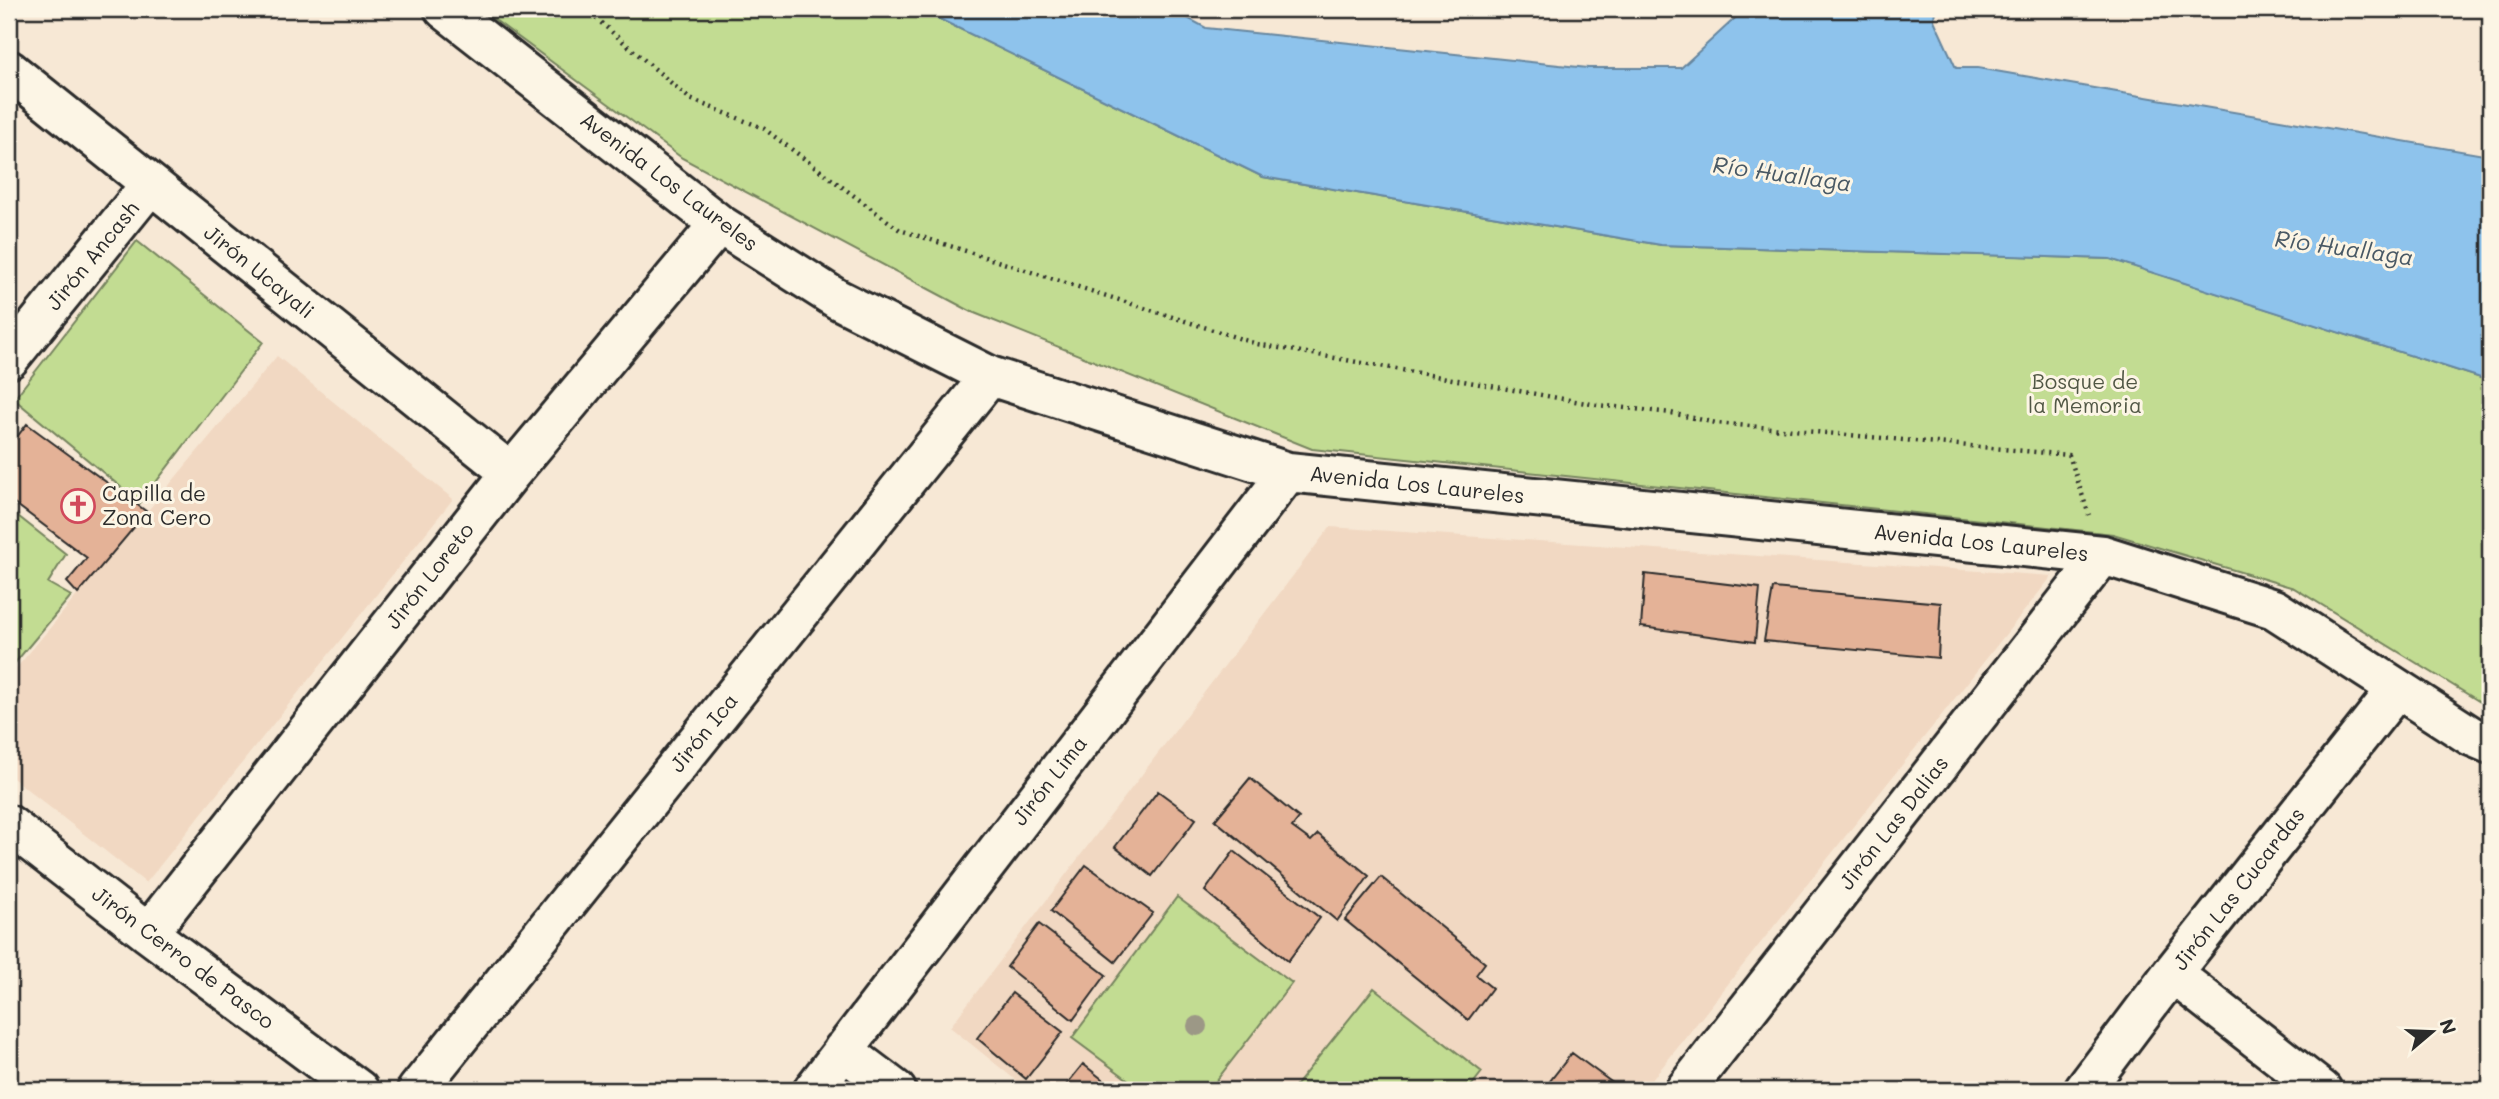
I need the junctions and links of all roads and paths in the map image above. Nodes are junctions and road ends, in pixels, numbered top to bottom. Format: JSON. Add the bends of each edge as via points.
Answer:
{"nodes":[{"id":1,"x":443,"y":9,"type":"edge"},
{"id":2,"x":585,"y":9,"type":"edge"},
{"id":3,"x":9,"y":69,"type":"edge"},
{"id":4,"x":150,"y":185,"type":"junction"},
{"id":5,"x":719,"y":224,"type":"junction"},
{"id":6,"x":9,"y":359,"type":"edge"},
{"id":7,"x":990,"y":376,"type":"junction"},
{"id":8,"x":1288,"y":472,"type":"junction"},
{"id":9,"x":511,"y":473,"type":"junction"},
{"id":10,"x":2103,"y":555,"type":"junction"},
{"id":11,"x":2397,"y":689,"type":"junction"},
{"id":12,"x":2484,"y":747,"type":"edge"},
{"id":13,"x":9,"y":825,"type":"edge"},
{"id":14,"x":148,"y":933,"type":"junction"},
{"id":15,"x":2172,"y":973,"type":"junction"},
{"id":16,"x":843,"y":1050,"type":"junction"},
{"id":17,"x":359,"y":1090,"type":"edge"},
{"id":18,"x":417,"y":1090,"type":"edge"},
{"id":19,"x":813,"y":1090,"type":"edge"},
{"id":20,"x":896,"y":1090,"type":"edge"},
{"id":21,"x":1685,"y":1090,"type":"edge"},
{"id":22,"x":2084,"y":1090,"type":"edge"},
{"id":23,"x":2322,"y":1090,"type":"edge"}],
"edges":[{"from":1,"to":5,"type":"street","name":"Avenida Los Laureles"},
{"from":2,"to":10,"type":"path","via":[[690,99],[763,128],[900,230],[1257,344],[1716,424],[2069,455]]},
{"from":3,"to":4,"type":"street","name":"Jirón Ucayali"},
{"from":4,"to":6,"type":"street","name":"Jirón Ancash"},
{"from":4,"to":9,"type":"street","name":"Jirón Ucayali"},
{"from":5,"to":7,"type":"street","name":"Avenida Los Laureles","via":[[837,299]]},
{"from":5,"to":9,"type":"street","name":"Jirón Loreto"},
{"from":7,"to":8,"type":"street","name":"Avenida Los Laureles"},
{"from":7,"to":18,"type":"street","name":"Jirón Ica"},
{"from":8,"to":10,"type":"street","name":"Avenida Los Laureles"},
{"from":8,"to":16,"type":"street","name":"Jirón Lima"},
{"from":9,"to":14,"type":"street","name":"Jirón Loreto"},
{"from":10,"to":11,"type":"street","name":"Avenida Los Laureles","via":[[2274,609]]},
{"from":10,"to":21,"type":"street","name":"Jirón Las Dalias"},
{"from":11,"to":12,"type":"street","name":"Avenida Los Laureles"},
{"from":11,"to":15,"type":"street","name":"Jirón Las Cucardas"},
{"from":13,"to":14,"type":"street","name":"Jirón Cerro de Pasco"},
{"from":14,"to":17,"type":"street","name":"Jirón Cerro de Pasco"},
{"from":15,"to":22,"type":"street","name":"Jirón Las Cucardas"},
{"from":15,"to":23,"type":"street"},
{"from":16,"to":19,"type":"street","name":"Jirón Lima"},
{"from":16,"to":20,"type":"street"}]}
